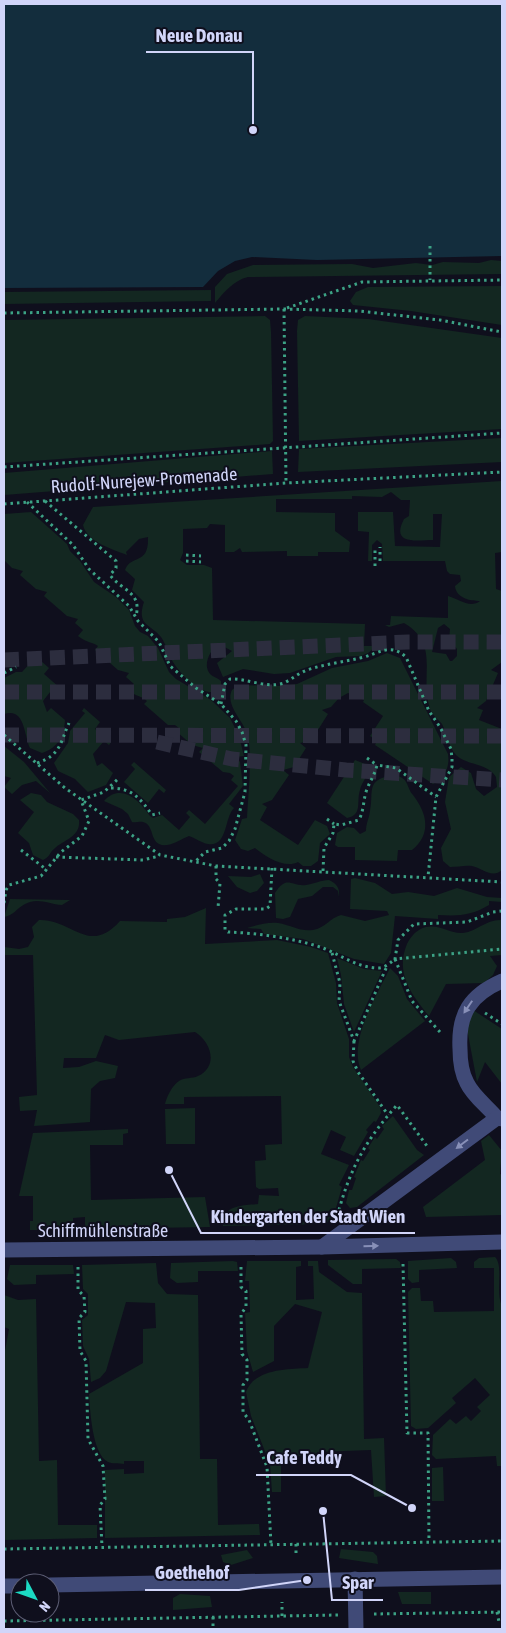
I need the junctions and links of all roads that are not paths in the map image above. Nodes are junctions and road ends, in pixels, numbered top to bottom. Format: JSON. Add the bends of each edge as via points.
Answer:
{"nodes":[{"id":1,"x":502,"y":980,"type":"edge"},
{"id":2,"x":500,"y":1118,"type":"edge"},
{"id":3,"x":502,"y":1242,"type":"edge"},
{"id":4,"x":322,"y":1247,"type":"junction"},
{"id":5,"x":4,"y":1250,"type":"edge"},
{"id":6,"x":502,"y":1576,"type":"edge"},
{"id":7,"x":355,"y":1579,"type":"junction"},
{"id":8,"x":60,"y":1586,"type":"edge"},
{"id":9,"x":356,"y":1622,"type":"edge"}],
"edges":[{"from":1,"to":2,"type":"street","one_way":true,"via":[[476,996],[464,1012],[459,1032],[466,1083]]},
{"from":2,"to":4,"type":"street","one_way":true},
{"from":4,"to":3,"type":"street","name":"Schiffmühlenstraße","one_way":true},
{"from":4,"to":5,"type":"street","name":"Schiffmühlenstraße"},
{"from":6,"to":7,"type":"street"},
{"from":7,"to":8,"type":"street"},
{"from":7,"to":9,"type":"street"}]}
